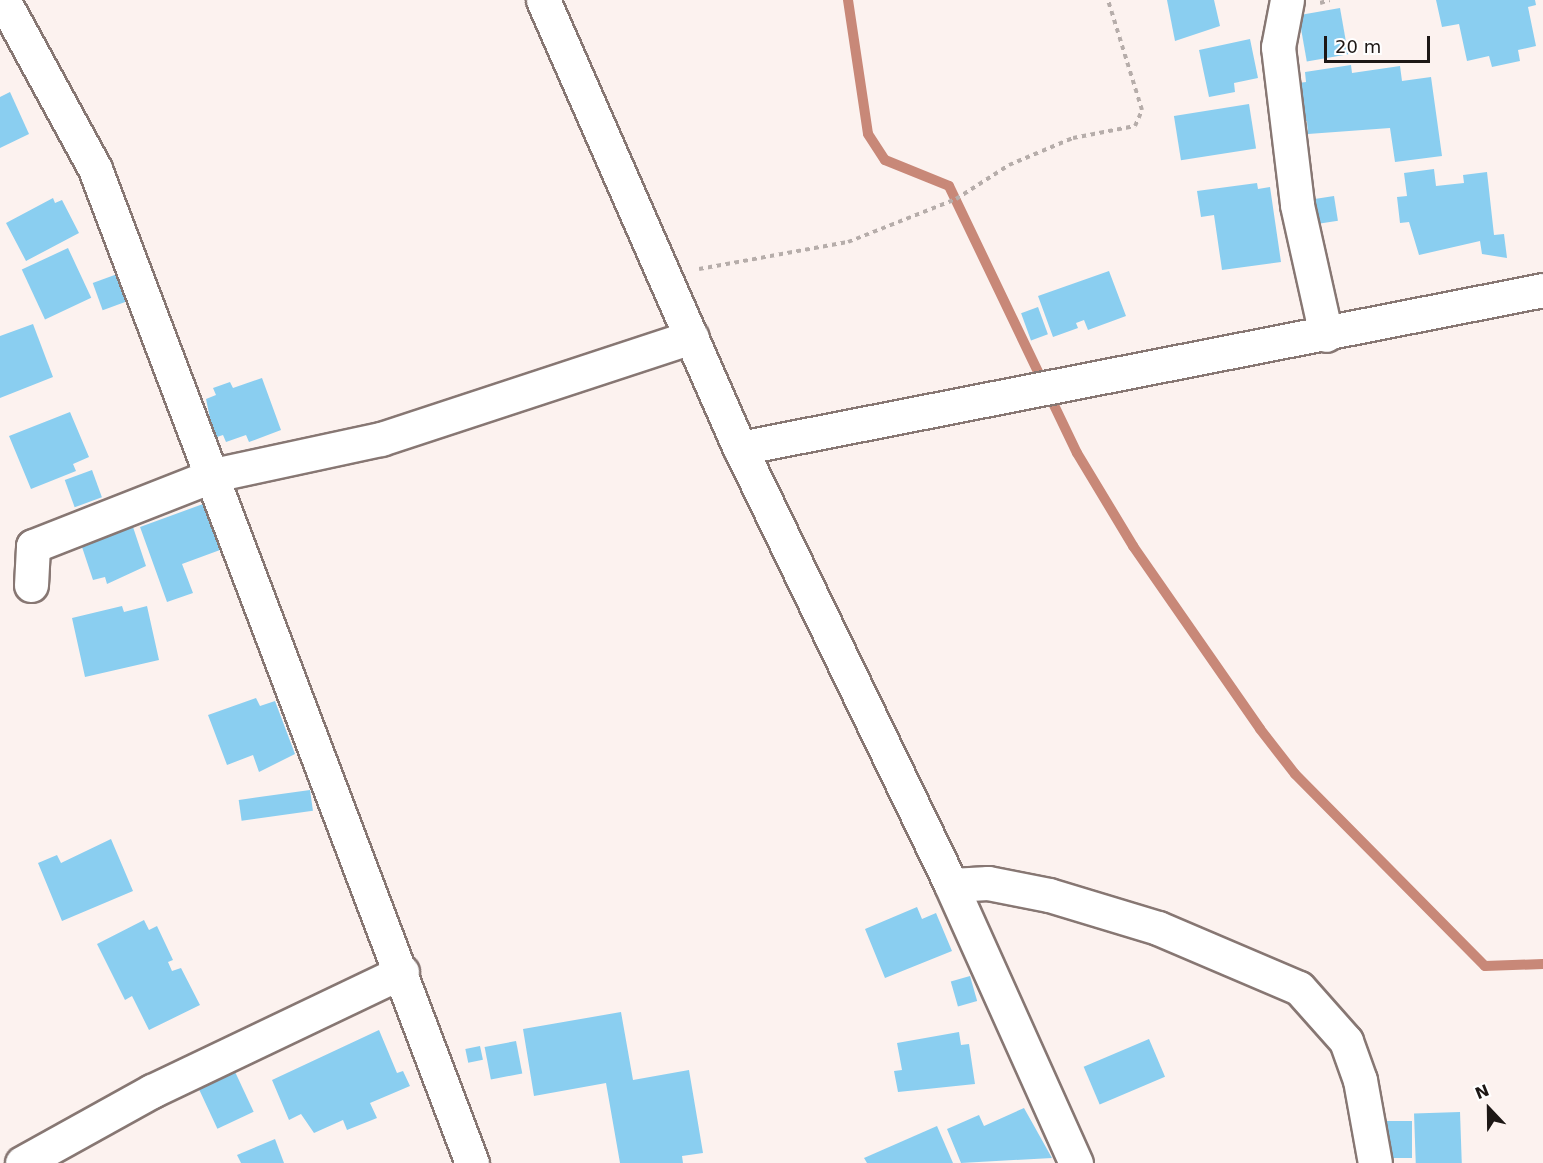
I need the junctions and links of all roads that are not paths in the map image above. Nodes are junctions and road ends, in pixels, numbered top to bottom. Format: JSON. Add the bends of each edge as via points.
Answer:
{"nodes":[{"id":1,"x":3,"y":0,"type":"edge"},
{"id":2,"x":543,"y":0,"type":"edge"},
{"id":3,"x":1287,"y":0,"type":"edge"},
{"id":4,"x":1543,"y":291,"type":"edge"},
{"id":5,"x":1326,"y":335,"type":"junction"},
{"id":6,"x":692,"y":337,"type":"junction"},
{"id":7,"x":740,"y":448,"type":"junction"},
{"id":8,"x":214,"y":475,"type":"junction"},
{"id":9,"x":31,"y":585,"type":"dead end"},
{"id":10,"x":951,"y":885,"type":"junction"},
{"id":11,"x":402,"y":972,"type":"junction"},
{"id":12,"x":22,"y":1163,"type":"edge"},
{"id":13,"x":472,"y":1163,"type":"edge"},
{"id":14,"x":1076,"y":1163,"type":"edge"},
{"id":15,"x":1375,"y":1163,"type":"edge"}],
"edges":[{"from":1,"to":8,"type":"street","via":[[95,169]]},
{"from":2,"to":6,"type":"street"},
{"from":3,"to":5,"type":"street","via":[[1278,47],[1280,67],[1297,205]]},
{"from":4,"to":5,"type":"street"},
{"from":5,"to":7,"type":"street"},
{"from":6,"to":7,"type":"street"},
{"from":6,"to":8,"type":"street","via":[[381,439]]},
{"from":7,"to":10,"type":"street"},
{"from":8,"to":9,"type":"street","via":[[33,546]]},
{"from":8,"to":11,"type":"street"},
{"from":10,"to":14,"type":"street"},
{"from":10,"to":15,"type":"street","via":[[988,883],[1049,895],[1158,928],[1299,988],[1324,1009],[1346,1041],[1360,1080]]},
{"from":11,"to":12,"type":"street","via":[[152,1091]]},
{"from":11,"to":13,"type":"street"}]}
